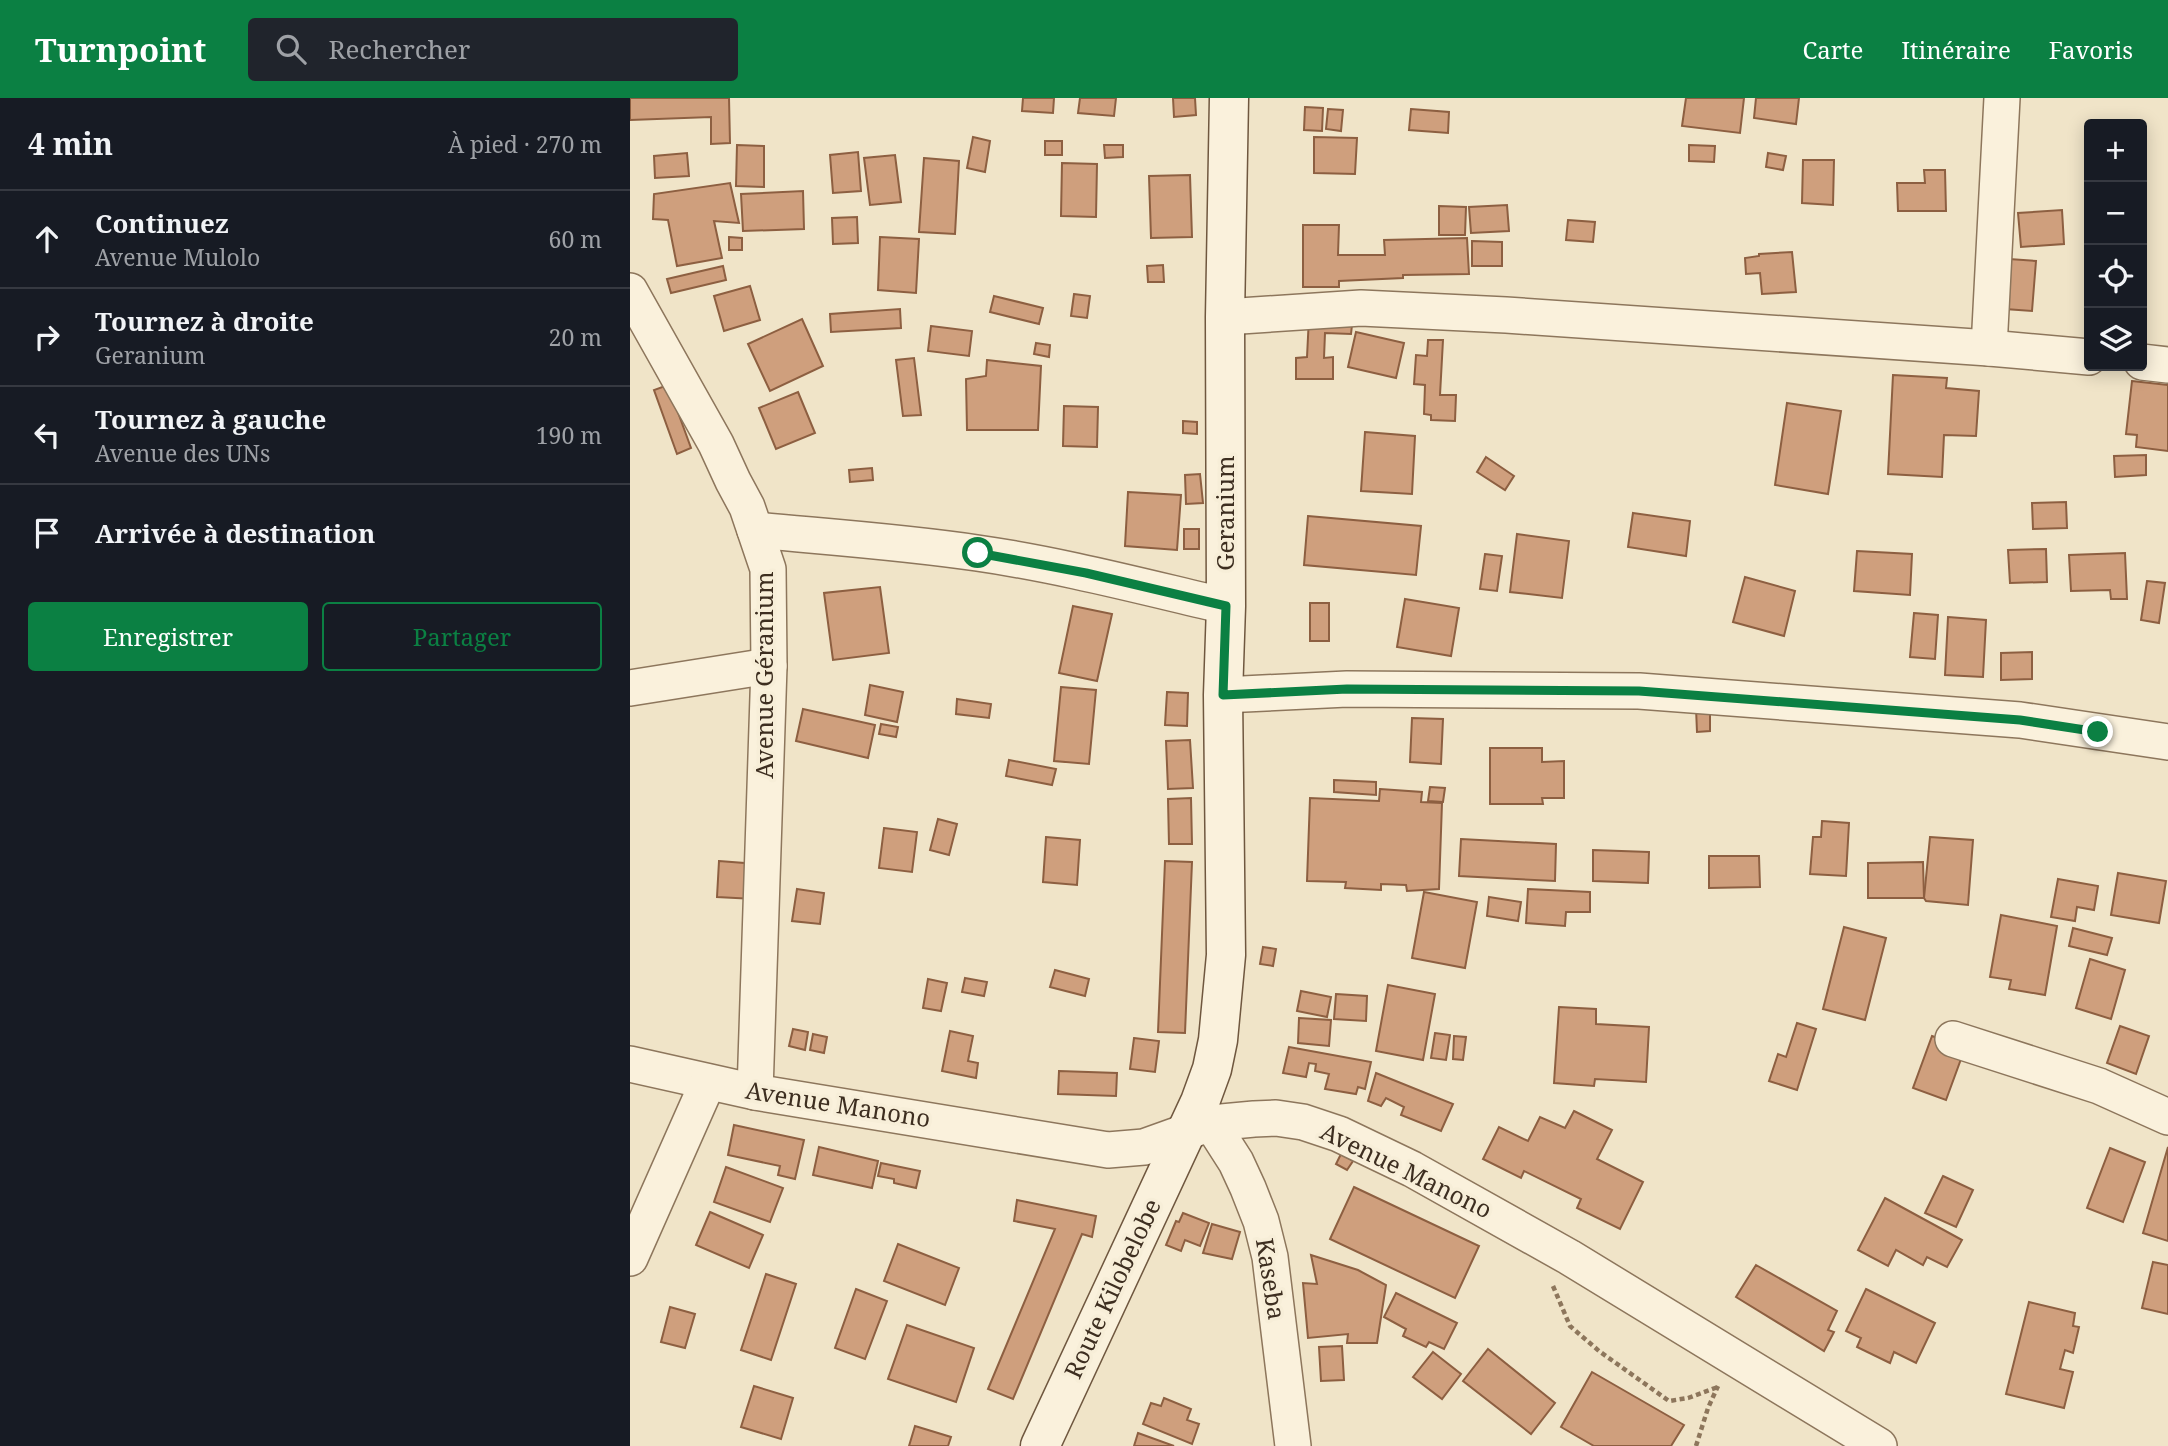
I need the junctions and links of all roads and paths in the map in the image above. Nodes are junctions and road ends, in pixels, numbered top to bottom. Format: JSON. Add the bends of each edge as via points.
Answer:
{"nodes":[{"id":1,"x":1229,"y":98,"type":"edge"},
{"id":2,"x":2002,"y":98,"type":"edge"},
{"id":3,"x":630,"y":291,"type":"edge"},
{"id":4,"x":1225,"y":317,"type":"junction"},
{"id":5,"x":1989,"y":348,"type":"junction"},
{"id":6,"x":2084,"y":358,"type":"edge"},
{"id":7,"x":2147,"y":363,"type":"edge"},
{"id":8,"x":2168,"y":365,"type":"edge"},
{"id":9,"x":755,"y":530,"type":"junction"},
{"id":10,"x":1226,"y":606,"type":"junction"},
{"id":11,"x":769,"y":666,"type":"junction"},
{"id":12,"x":630,"y":688,"type":"edge"},
{"id":13,"x":1223,"y":695,"type":"junction"},
{"id":14,"x":2168,"y":742,"type":"edge"},
{"id":15,"x":1953,"y":1040,"type":"dead end"},
{"id":16,"x":630,"y":1064,"type":"edge"},
{"id":17,"x":708,"y":1082,"type":"junction"},
{"id":18,"x":755,"y":1092,"type":"junction"},
{"id":19,"x":2168,"y":1117,"type":"edge"},
{"id":20,"x":1199,"y":1127,"type":"junction"},
{"id":21,"x":1569,"y":1257,"type":"junction"},
{"id":22,"x":630,"y":1258,"type":"edge"},
{"id":23,"x":1725,"y":1372,"type":"junction"},
{"id":24,"x":1040,"y":1446,"type":"edge"},
{"id":25,"x":1293,"y":1446,"type":"edge"},
{"id":26,"x":1696,"y":1446,"type":"edge"},
{"id":27,"x":1879,"y":1446,"type":"edge"}],
"edges":[{"from":1,"to":4,"type":"street","name":"Geranium"},
{"from":2,"to":5,"type":"street"},
{"from":3,"to":9,"type":"street","name":"Avenue Géranium","via":[[716,443]]},
{"from":4,"to":5,"type":"street","via":[[1388,310]]},
{"from":4,"to":10,"type":"street","name":"Geranium"},
{"from":5,"to":6,"type":"street"},
{"from":7,"to":8,"type":"street"},
{"from":9,"to":10,"type":"street","via":[[978,553]]},
{"from":9,"to":11,"type":"street","name":"Avenue Géranium","via":[[768,569]]},
{"from":10,"to":13,"type":"street","name":"Geranium"},
{"from":11,"to":12,"type":"street"},
{"from":11,"to":18,"type":"street","name":"Avenue Géranium"},
{"from":13,"to":14,"type":"street","via":[[1347,689],[1639,691],[2020,720]]},
{"from":13,"to":20,"type":"street","name":"Geranium","via":[[1224,999]]},
{"from":15,"to":19,"type":"street","via":[[2099,1086]]},
{"from":16,"to":17,"type":"street","name":"Avenue Manono"},
{"from":17,"to":18,"type":"street","name":"Avenue Manono"},
{"from":17,"to":22,"type":"street"},
{"from":18,"to":20,"type":"street","name":"Avenue Manono","via":[[1108,1150],[1144,1147]]},
{"from":20,"to":21,"type":"street","name":"Avenue Manono","via":[[1276,1118],[1339,1134],[1412,1169]]},
{"from":20,"to":24,"type":"street","name":"Route Kilobelobe"},
{"from":20,"to":25,"type":"street","name":"Kaseba","via":[[1236,1162],[1261,1222],[1270,1257]]},
{"from":21,"to":23,"type":"street","name":"Avenue Manono"},
{"from":21,"to":23,"type":"path","via":[[1553,1285],[1570,1326],[1599,1351],[1669,1401],[1688,1398]]},
{"from":23,"to":26,"type":"path"},
{"from":23,"to":27,"type":"street","name":"Avenue Manono"}]}
